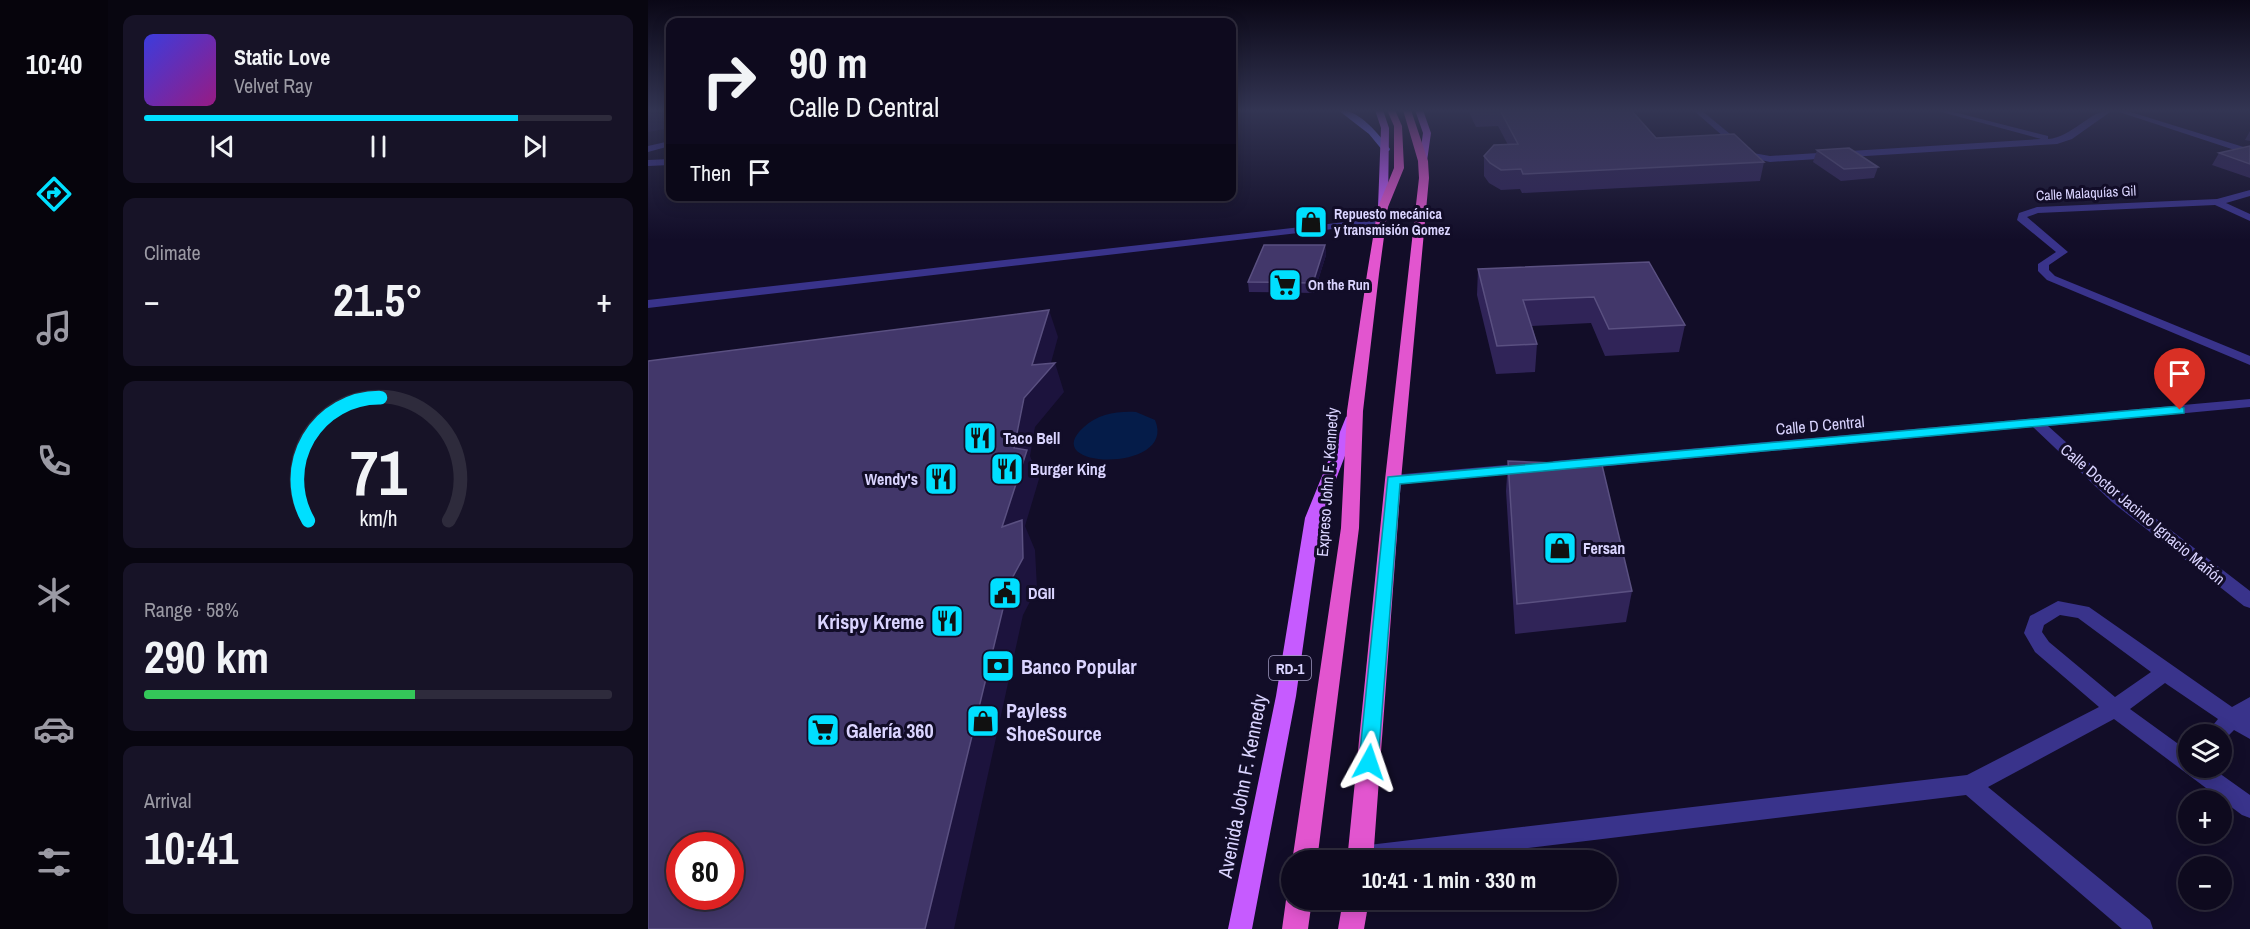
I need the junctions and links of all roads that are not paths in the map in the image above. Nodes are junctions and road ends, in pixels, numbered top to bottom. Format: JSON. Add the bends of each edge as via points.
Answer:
{"nodes":[{"id":1,"x":1385,"y":153,"type":"edge"},
{"id":2,"x":1399,"y":153,"type":"edge"},
{"id":3,"x":1421,"y":153,"type":"edge"},
{"id":4,"x":1424,"y":153,"type":"edge"},
{"id":5,"x":1748,"y":153,"type":"edge"},
{"id":6,"x":1860,"y":153,"type":"edge"},
{"id":7,"x":1423,"y":160,"type":"junction"},
{"id":8,"x":666,"y":162,"type":"edge"},
{"id":9,"x":648,"y":163,"type":"edge"},
{"id":10,"x":2250,"y":193,"type":"edge"},
{"id":11,"x":2217,"y":202,"type":"junction"},
{"id":12,"x":1382,"y":214,"type":"junction"},
{"id":13,"x":2250,"y":218,"type":"edge"},
{"id":14,"x":648,"y":304,"type":"edge"},
{"id":15,"x":2250,"y":361,"type":"edge"},
{"id":16,"x":2250,"y":403,"type":"edge"},
{"id":17,"x":1355,"y":411,"type":"junction"},
{"id":18,"x":2038,"y":424,"type":"junction"},
{"id":19,"x":1393,"y":480,"type":"junction"},
{"id":20,"x":2250,"y":601,"type":"edge"},
{"id":21,"x":2165,"y":672,"type":"junction"},
{"id":22,"x":2250,"y":706,"type":"edge"},
{"id":23,"x":2115,"y":709,"type":"junction"},
{"id":24,"x":2232,"y":718,"type":"junction"},
{"id":25,"x":2226,"y":724,"type":"edge"},
{"id":26,"x":2250,"y":730,"type":"edge"},
{"id":27,"x":2178,"y":755,"type":"edge"},
{"id":28,"x":2209,"y":778,"type":"edge"},
{"id":29,"x":1970,"y":785,"type":"junction"},
{"id":30,"x":2250,"y":808,"type":"edge"},
{"id":31,"x":1306,"y":850,"type":"edge"},
{"id":32,"x":1361,"y":850,"type":"edge"},
{"id":33,"x":1434,"y":850,"type":"edge"},
{"id":34,"x":1298,"y":910,"type":"edge"},
{"id":35,"x":1355,"y":910,"type":"edge"},
{"id":36,"x":1358,"y":910,"type":"edge"},
{"id":37,"x":1240,"y":929,"type":"edge"},
{"id":38,"x":1295,"y":929,"type":"edge"},
{"id":39,"x":1351,"y":929,"type":"edge"},
{"id":40,"x":1360,"y":929,"type":"edge"},
{"id":41,"x":2141,"y":929,"type":"edge"}],
"edges":[{"from":1,"to":12,"type":"main road","number":"RD-1"},
{"from":2,"to":12,"type":"highway","name":"Expreso John F. Kennedy","number":"RD-1","via":[[1399,168]]},
{"from":3,"to":7,"type":"highway"},
{"from":4,"to":7,"type":"main road"},
{"from":5,"to":6,"type":"street","via":[[1770,159]]},
{"from":7,"to":19,"type":"highway"},
{"from":8,"to":9,"type":"street"},
{"from":10,"to":11,"type":"street","name":"Calle Malaquías Gil"},
{"from":11,"to":13,"type":"street"},
{"from":11,"to":15,"type":"street","name":"Calle Malaquías Gil","via":[[2037,210],[2022,215],[2022,220],[2064,252],[2043,264],[2051,278]]},
{"from":12,"to":14,"type":"street"},
{"from":12,"to":17,"type":"highway","name":"Expreso John F. Kennedy","number":"RD-1"},
{"from":16,"to":18,"type":"street","name":"Calle D Central"},
{"from":17,"to":31,"type":"highway","name":"Expreso John F. Kennedy","number":"RD-1","via":[[1350,528]]},
{"from":17,"to":37,"type":"main road","name":"Avenida John F. Kennedy","number":"RD-1","via":[[1313,518],[1286,696]]},
{"from":18,"to":19,"type":"street","name":"Calle D Central"},
{"from":18,"to":20,"type":"street","name":"Calle Doctor Jacinto Ignacio Mañón","via":[[2118,498]]},
{"from":19,"to":32,"type":"highway"},
{"from":21,"to":23,"type":"street"},
{"from":21,"to":23,"type":"street","via":[[2083,612],[2058,608],[2036,621],[2033,633],[2042,647]]},
{"from":21,"to":24,"type":"street"},
{"from":22,"to":24,"type":"street"},
{"from":23,"to":27,"type":"street"},
{"from":23,"to":29,"type":"street"},
{"from":24,"to":25,"type":"street"},
{"from":24,"to":26,"type":"street"},
{"from":28,"to":30,"type":"street"},
{"from":29,"to":33,"type":"street"},
{"from":29,"to":41,"type":"street"},
{"from":34,"to":38,"type":"highway"},
{"from":35,"to":39,"type":"highway"},
{"from":36,"to":40,"type":"main road"}]}
